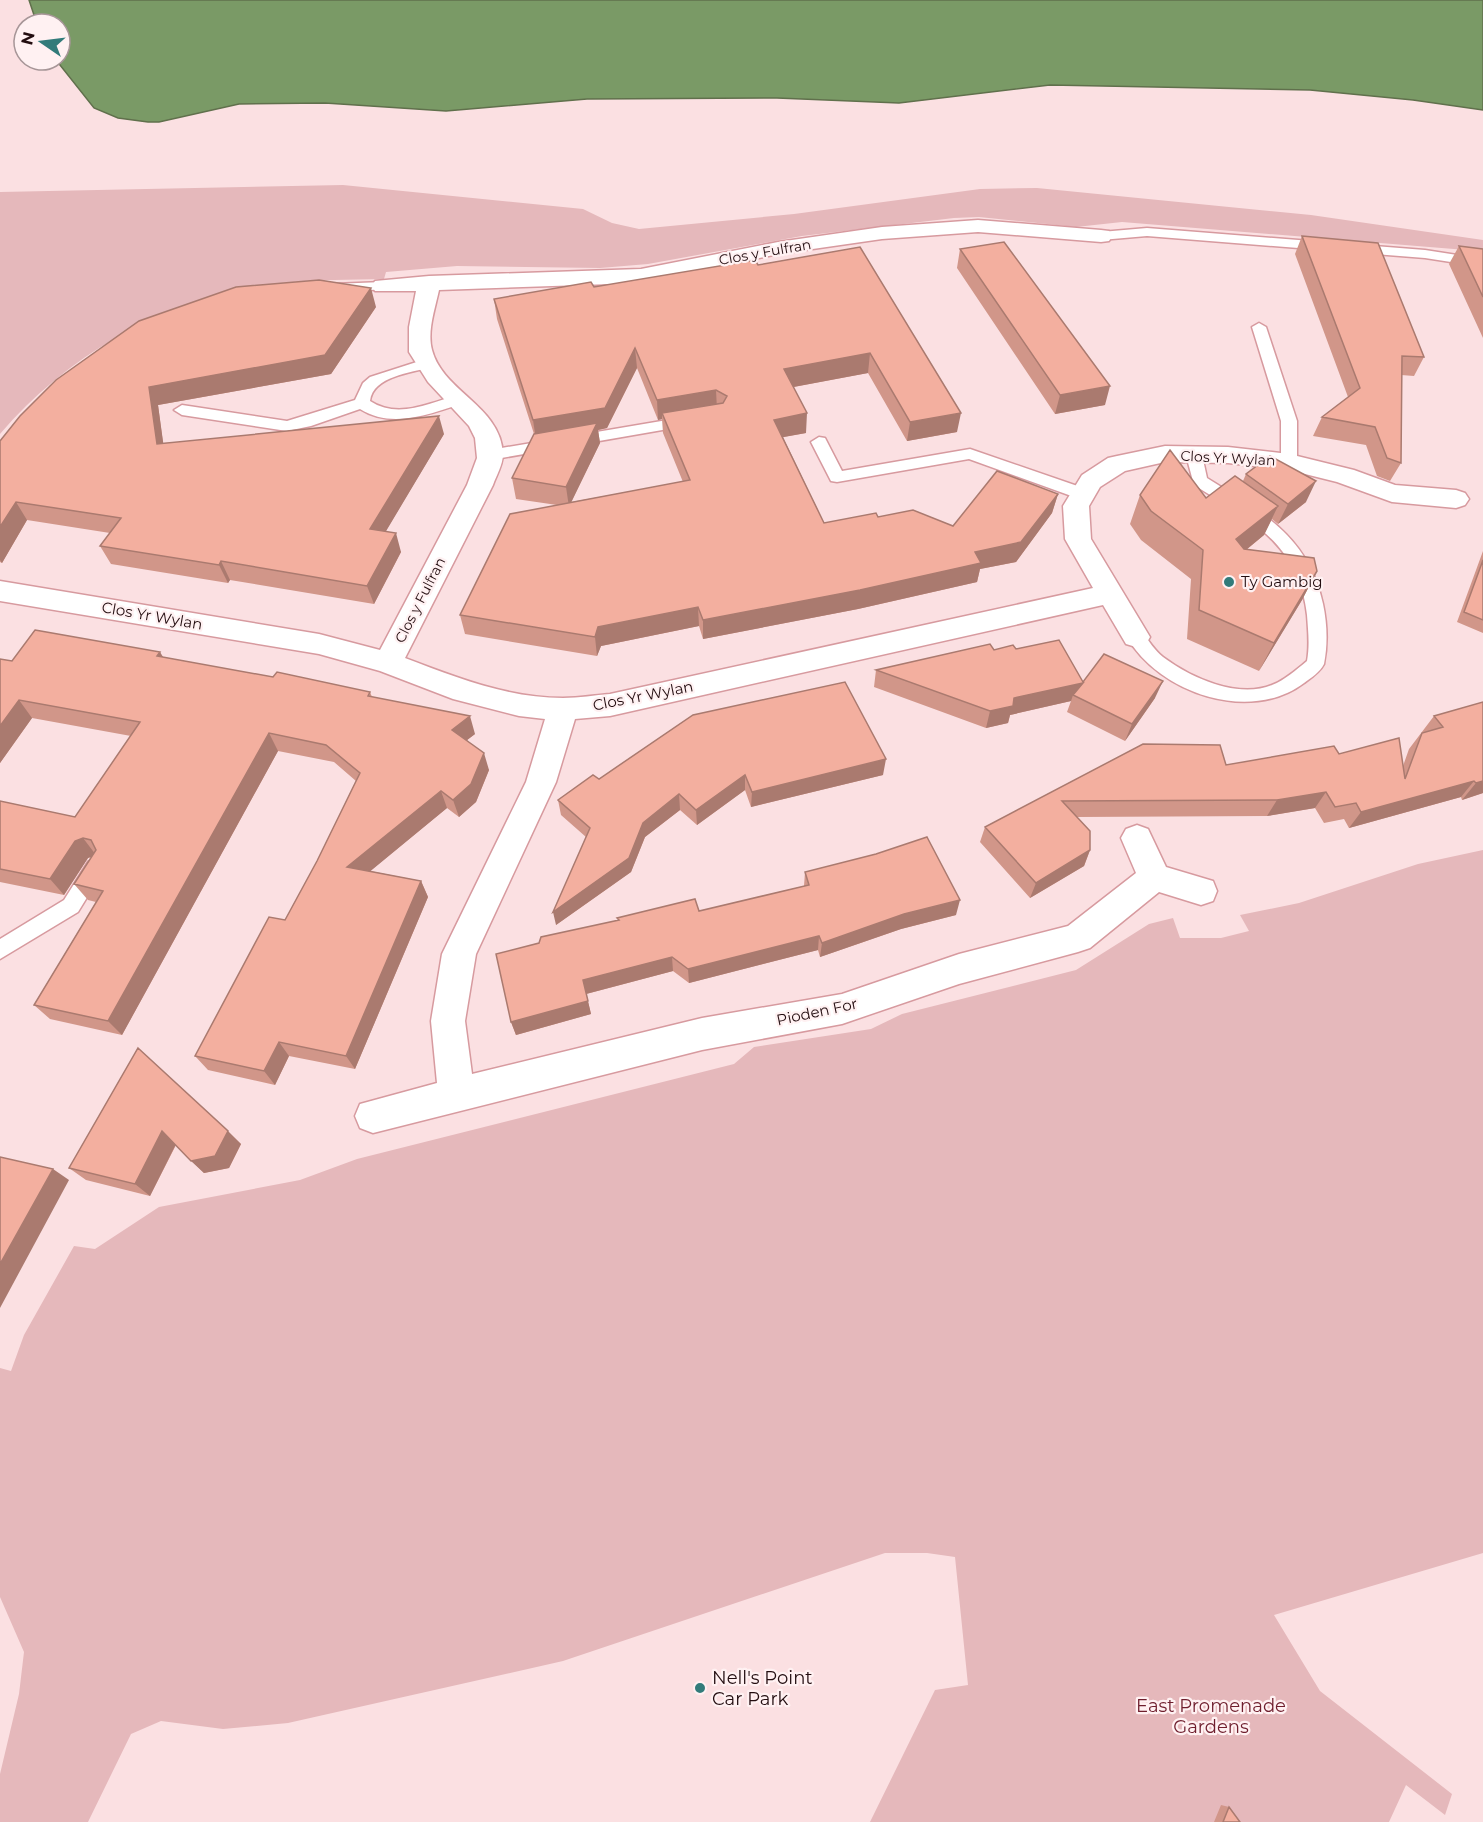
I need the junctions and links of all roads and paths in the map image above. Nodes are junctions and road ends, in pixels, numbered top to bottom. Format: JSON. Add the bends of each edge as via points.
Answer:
{"nodes":[{"id":1,"x":1101,"y":236,"type":"joint"},
{"id":2,"x":1483,"y":263,"type":"edge"},
{"id":3,"x":429,"y":283,"type":"junction"},
{"id":4,"x":383,"y":286,"type":"joint"},
{"id":5,"x":313,"y":289,"type":"edge"},
{"id":6,"x":1259,"y":327,"type":"dead end"},
{"id":7,"x":426,"y":364,"type":"junction"},
{"id":8,"x":461,"y":399,"type":"junction"},
{"id":9,"x":362,"y":403,"type":"junction"},
{"id":10,"x":182,"y":410,"type":"dead end"},
{"id":11,"x":706,"y":419,"type":"edge"},
{"id":12,"x":819,"y":442,"type":"dead end"},
{"id":13,"x":1194,"y":454,"type":"junction"},
{"id":14,"x":490,"y":455,"type":"junction"},
{"id":15,"x":1289,"y":462,"type":"junction"},
{"id":16,"x":1083,"y":494,"type":"junction"},
{"id":17,"x":1456,"y":499,"type":"dead end"},
{"id":18,"x":0,"y":591,"type":"edge"},
{"id":19,"x":1110,"y":594,"type":"junction"},
{"id":20,"x":1136,"y":637,"type":"joint"},
{"id":21,"x":388,"y":663,"type":"junction"},
{"id":22,"x":562,"y":709,"type":"junction"},
{"id":23,"x":1137,"y":838,"type":"dead end"},
{"id":24,"x":97,"y":865,"type":"edge"},
{"id":25,"x":1154,"y":877,"type":"junction"},
{"id":26,"x":1202,"y":891,"type":"dead end"},
{"id":27,"x":0,"y":950,"type":"edge"},
{"id":28,"x":457,"y":1096,"type":"junction"},
{"id":29,"x":373,"y":1116,"type":"dead end"}],
"edges":[{"from":1,"to":2,"type":"lane","via":[[1147,232],[1425,254]]},
{"from":1,"to":3,"type":"street","name":"Clos y Fulfran","via":[[978,226],[882,233],[778,248],[642,276]]},
{"from":3,"to":4,"type":"street","name":"Clos y Fulfran"},
{"from":3,"to":7,"type":"street","via":[[420,336]]},
{"from":4,"to":5,"type":"lane","name":"Clos y Fulfran"},
{"from":6,"to":15,"type":"lane","via":[[1289,420]]},
{"from":7,"to":8,"type":"street"},
{"from":7,"to":9,"type":"lane","via":[[367,385],[361,394]]},
{"from":8,"to":9,"type":"lane","via":[[407,414],[371,411]]},
{"from":8,"to":14,"type":"street","via":[[483,427]]},
{"from":9,"to":10,"type":"lane","via":[[287,426]]},
{"from":11,"to":14,"type":"lane"},
{"from":12,"to":16,"type":"lane","via":[[837,477],[970,454]]},
{"from":13,"to":15,"type":"street","name":"Clos Yr Wylan"},
{"from":13,"to":16,"type":"street","name":"Clos Yr Wylan","via":[[1166,454],[1117,464],[1091,481]]},
{"from":13,"to":20,"type":"lane","via":[[1200,481],[1275,529],[1306,569],[1313,590],[1319,646],[1315,664],[1275,692],[1227,693],[1179,676],[1155,661]]},
{"from":14,"to":21,"type":"street","name":"Clos y Fulfran","via":[[480,485]]},
{"from":15,"to":17,"type":"street","name":"Clos Yr Wylan","via":[[1392,493]]},
{"from":16,"to":19,"type":"street","via":[[1076,506],[1078,539]]},
{"from":18,"to":21,"type":"street","name":"Clos Yr Wylan","via":[[319,644]]},
{"from":19,"to":20,"type":"street"},
{"from":19,"to":22,"type":"street","name":"Clos Yr Wylan","via":[[610,705]]},
{"from":21,"to":22,"type":"street","name":"Clos Yr Wylan","via":[[453,687],[519,705]]},
{"from":22,"to":28,"type":"street","via":[[541,782],[459,954],[448,1021]]},
{"from":23,"to":25,"type":"street"},
{"from":24,"to":27,"type":"lane","via":[[71,906]]},
{"from":25,"to":26,"type":"street"},
{"from":25,"to":28,"type":"street","name":"Pioden For","via":[[1078,938],[959,969],[842,1009],[702,1034]]},
{"from":28,"to":29,"type":"street","name":"Pioden For"}]}
